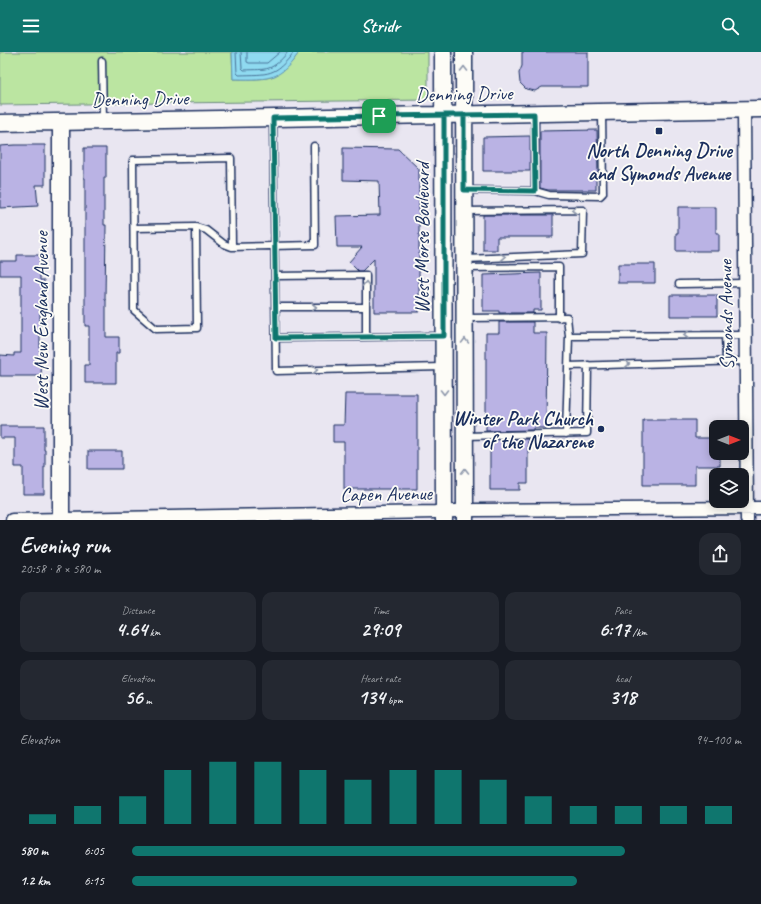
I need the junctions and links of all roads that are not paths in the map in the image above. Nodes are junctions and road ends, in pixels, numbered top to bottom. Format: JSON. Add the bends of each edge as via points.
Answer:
{"nodes":[{"id":1,"x":444,"y":52,"type":"edge"},
{"id":2,"x":464,"y":52,"type":"edge"},
{"id":3,"x":102,"y":61,"type":"dead end"},
{"id":4,"x":761,"y":109,"type":"edge"},
{"id":5,"x":744,"y":110,"type":"junction"},
{"id":6,"x":602,"y":112,"type":"junction"},
{"id":7,"x":534,"y":114,"type":"junction"},
{"id":8,"x":444,"y":115,"type":"junction"},
{"id":9,"x":464,"y":115,"type":"junction"},
{"id":10,"x":273,"y":118,"type":"junction"},
{"id":11,"x":103,"y":121,"type":"junction"},
{"id":12,"x":61,"y":122,"type":"junction"},
{"id":13,"x":0,"y":123,"type":"edge"},
{"id":14,"x":314,"y":146,"type":"dead end"},
{"id":15,"x":464,"y":190,"type":"junction"},
{"id":16,"x":535,"y":191,"type":"junction"},
{"id":17,"x":464,"y":211,"type":"junction"},
{"id":18,"x":196,"y":227,"type":"junction"},
{"id":19,"x":134,"y":228,"type":"junction"},
{"id":20,"x":275,"y":246,"type":"junction"},
{"id":21,"x":232,"y":247,"type":"junction"},
{"id":22,"x":464,"y":263,"type":"junction"},
{"id":23,"x":275,"y":276,"type":"junction"},
{"id":24,"x":745,"y":283,"type":"junction"},
{"id":25,"x":679,"y":284,"type":"dead end"},
{"id":26,"x":275,"y":307,"type":"junction"},
{"id":27,"x":366,"y":307,"type":"junction"},
{"id":28,"x":465,"y":318,"type":"junction"},
{"id":29,"x":559,"y":318,"type":"junction"},
{"id":30,"x":726,"y":335,"type":"junction"},
{"id":31,"x":746,"y":335,"type":"junction"},
{"id":32,"x":444,"y":336,"type":"junction"},
{"id":33,"x":569,"y":336,"type":"junction"},
{"id":34,"x":366,"y":337,"type":"junction"},
{"id":35,"x":276,"y":338,"type":"junction"},
{"id":36,"x":726,"y":361,"type":"junction"},
{"id":37,"x":746,"y":361,"type":"junction"},
{"id":38,"x":588,"y":365,"type":"junction"},
{"id":39,"x":568,"y":366,"type":"junction"},
{"id":40,"x":444,"y":367,"type":"junction"},
{"id":41,"x":566,"y":434,"type":"junction"},
{"id":42,"x":465,"y":436,"type":"junction"},
{"id":43,"x":761,"y":508,"type":"edge"},
{"id":44,"x":747,"y":514,"type":"edge"},
{"id":45,"x":465,"y":515,"type":"edge"},
{"id":46,"x":444,"y":516,"type":"edge"},
{"id":47,"x":292,"y":517,"type":"edge"},
{"id":48,"x":326,"y":517,"type":"edge"},
{"id":49,"x":61,"y":519,"type":"edge"},
{"id":50,"x":12,"y":520,"type":"edge"}],
"edges":[{"from":1,"to":8,"type":"street","name":"West Morse Boulevard"},
{"from":9,"to":2,"type":"street","one_way":true},
{"from":3,"to":11,"type":"lane"},
{"from":4,"to":5,"type":"street","name":"Denning Drive"},
{"from":5,"to":6,"type":"street","name":"Denning Drive"},
{"from":5,"to":24,"type":"street","name":"Symonds Avenue"},
{"from":6,"to":7,"type":"street","name":"Denning Drive"},
{"from":6,"to":16,"type":"lane","via":[[603,193],[600,196],[549,195]]},
{"from":7,"to":9,"type":"street","name":"Denning Drive"},
{"from":7,"to":16,"type":"lane"},
{"from":8,"to":9,"type":"street","name":"Denning Drive"},
{"from":8,"to":10,"type":"street","name":"Denning Drive"},
{"from":8,"to":32,"type":"street","name":"West Morse Boulevard"},
{"from":9,"to":15,"type":"street"},
{"from":10,"to":11,"type":"street","name":"Denning Drive"},
{"from":10,"to":20,"type":"lane"},
{"from":11,"to":12,"type":"street","name":"Denning Drive"},
{"from":12,"to":13,"type":"street","name":"Denning Drive"},
{"from":12,"to":49,"type":"street","name":"West New England Avenue"},
{"from":14,"to":20,"type":"lane","via":[[315,245]]},
{"from":15,"to":16,"type":"lane"},
{"from":15,"to":17,"type":"street"},
{"from":17,"to":22,"type":"street"},
{"from":22,"to":17,"type":"lane","one_way":true,"via":[[582,254],[583,210]]},
{"from":18,"to":19,"type":"lane"},
{"from":18,"to":19,"type":"lane","via":[[197,328],[156,329],[134,310]]},
{"from":18,"to":21,"type":"lane","via":[[206,230]]},
{"from":19,"to":21,"type":"lane","via":[[133,160],[231,158]]},
{"from":20,"to":21,"type":"lane"},
{"from":20,"to":23,"type":"lane"},
{"from":22,"to":28,"type":"street"},
{"from":22,"to":29,"type":"lane","via":[[559,267]]},
{"from":23,"to":26,"type":"lane"},
{"from":27,"to":23,"type":"lane","one_way":true,"via":[[366,275]]},
{"from":24,"to":25,"type":"lane"},
{"from":24,"to":31,"type":"street","name":"Symonds Avenue"},
{"from":26,"to":27,"type":"lane","one_way":true},
{"from":26,"to":35,"type":"lane"},
{"from":27,"to":34,"type":"lane"},
{"from":28,"to":29,"type":"lane"},
{"from":42,"to":28,"type":"street","one_way":true},
{"from":29,"to":33,"type":"lane","via":[[568,317]]},
{"from":30,"to":31,"type":"lane"},
{"from":30,"to":33,"type":"lane","one_way":true},
{"from":30,"to":36,"type":"lane"},
{"from":31,"to":37,"type":"street","name":"Symonds Avenue"},
{"from":32,"to":34,"type":"lane"},
{"from":32,"to":40,"type":"street","name":"West Morse Boulevard"},
{"from":33,"to":39,"type":"lane"},
{"from":34,"to":35,"type":"lane"},
{"from":35,"to":40,"type":"lane","one_way":true,"via":[[276,371]]},
{"from":36,"to":37,"type":"lane"},
{"from":38,"to":36,"type":"lane","one_way":true},
{"from":37,"to":44,"type":"street","name":"Symonds Avenue"},
{"from":38,"to":39,"type":"lane"},
{"from":38,"to":41,"type":"lane","via":[[587,434]]},
{"from":39,"to":41,"type":"lane"},
{"from":40,"to":46,"type":"street","name":"West Morse Boulevard","one_way":true},
{"from":41,"to":42,"type":"lane"},
{"from":45,"to":42,"type":"street","one_way":true},
{"from":43,"to":44,"type":"street","name":"Capen Avenue"},
{"from":44,"to":45,"type":"street","name":"Capen Avenue"},
{"from":45,"to":46,"type":"street","name":"Capen Avenue"},
{"from":46,"to":48,"type":"street","name":"Capen Avenue"},
{"from":47,"to":48,"type":"street","name":"Capen Avenue"},
{"from":47,"to":49,"type":"street","name":"Capen Avenue"},
{"from":49,"to":50,"type":"street","name":"Capen Avenue"}]}
